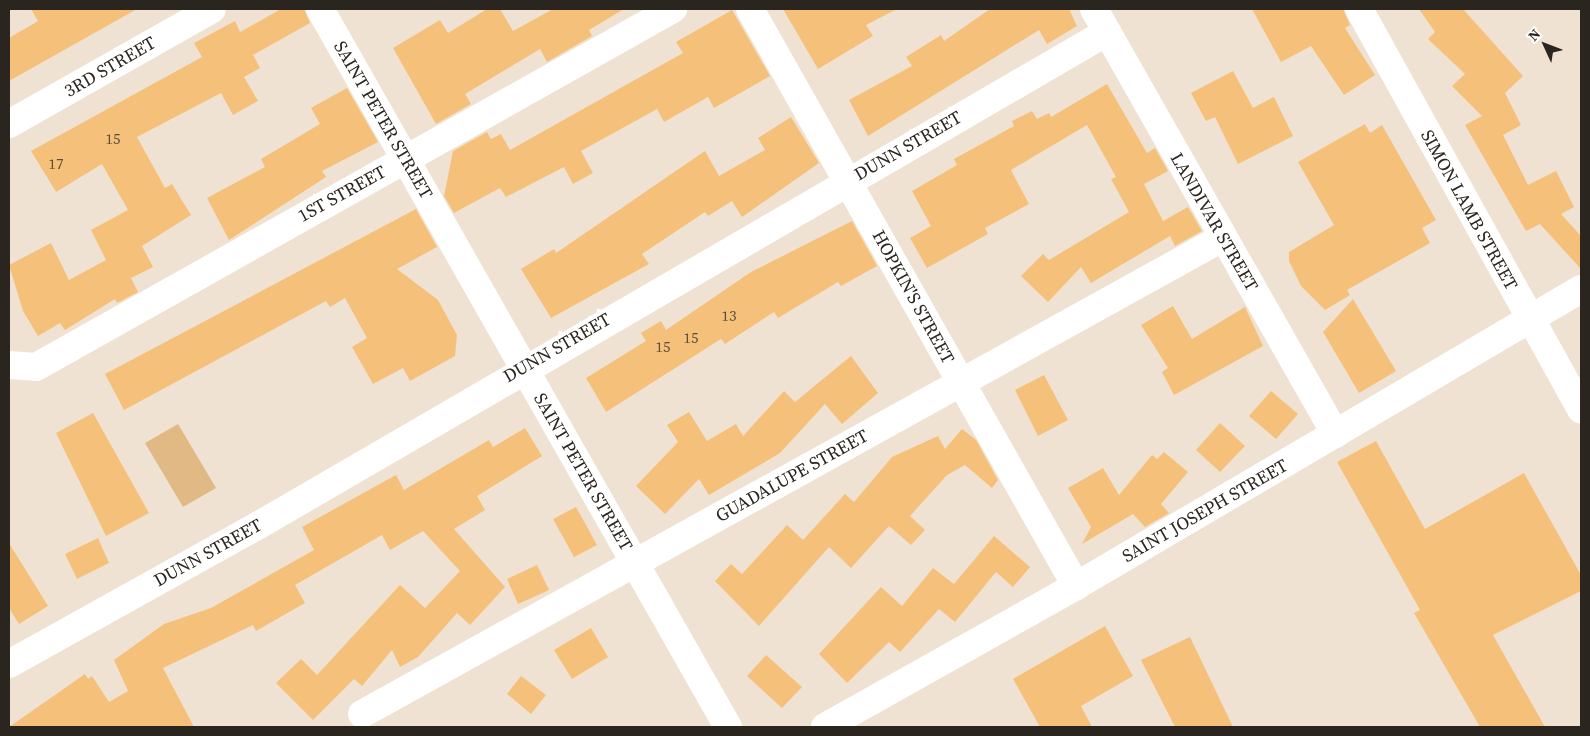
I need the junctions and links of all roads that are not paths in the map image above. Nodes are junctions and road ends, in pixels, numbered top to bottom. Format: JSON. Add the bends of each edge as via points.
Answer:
{"nodes":[{"id":1,"x":212,"y":9,"type":"edge"},
{"id":2,"x":320,"y":9,"type":"edge"},
{"id":3,"x":673,"y":9,"type":"edge"},
{"id":4,"x":750,"y":9,"type":"edge"},
{"id":5,"x":1094,"y":9,"type":"edge"},
{"id":6,"x":1359,"y":9,"type":"edge"},
{"id":7,"x":1107,"y":32,"type":"junction"},
{"id":8,"x":9,"y":124,"type":"edge"},
{"id":9,"x":405,"y":159,"type":"junction"},
{"id":10,"x":848,"y":181,"type":"junction"},
{"id":11,"x":1222,"y":238,"type":"junction"},
{"id":12,"x":1581,"y":289,"type":"edge"},
{"id":13,"x":1528,"y":318,"type":"junction"},
{"id":14,"x":9,"y":365,"type":"edge"},
{"id":15,"x":524,"y":367,"type":"junction"},
{"id":16,"x":961,"y":383,"type":"junction"},
{"id":17,"x":1581,"y":410,"type":"edge"},
{"id":18,"x":1335,"y":434,"type":"junction"},
{"id":19,"x":635,"y":563,"type":"junction"},
{"id":20,"x":1076,"y":586,"type":"junction"},
{"id":21,"x":9,"y":664,"type":"edge"},
{"id":22,"x":362,"y":714,"type":"dead end"},
{"id":23,"x":728,"y":727,"type":"edge"},
{"id":24,"x":825,"y":727,"type":"edge"}],
"edges":[{"from":1,"to":8,"type":"street","name":"3RD STREET"},
{"from":2,"to":9,"type":"street","name":"SAINT PETER STREET"},
{"from":3,"to":9,"type":"street","name":"1ST STREET"},
{"from":4,"to":10,"type":"street","name":"HOPKIN'S STREET"},
{"from":5,"to":7,"type":"street","name":"LANDIVAR STREET"},
{"from":6,"to":13,"type":"street","name":"SIMON LAMB STREET"},
{"from":7,"to":10,"type":"street","name":"DUNN STREET"},
{"from":7,"to":11,"type":"street","name":"LANDIVAR STREET"},
{"from":9,"to":14,"type":"street","name":"1ST STREET","via":[[36,367]]},
{"from":9,"to":15,"type":"street","name":"SAINT PETER STREET"},
{"from":10,"to":15,"type":"street","name":"DUNN STREET"},
{"from":10,"to":16,"type":"street","name":"HOPKIN'S STREET"},
{"from":11,"to":16,"type":"street","name":"GUADALUPE STREET"},
{"from":11,"to":18,"type":"street","name":"LANDIVAR STREET"},
{"from":12,"to":13,"type":"street","name":"SAINT JOSEPH STREET"},
{"from":13,"to":17,"type":"street","name":"SIMON LAMB STREET"},
{"from":13,"to":18,"type":"street","name":"SAINT JOSEPH STREET"},
{"from":15,"to":19,"type":"street","name":"SAINT PETER STREET"},
{"from":15,"to":21,"type":"street","name":"DUNN STREET","via":[[259,525]]},
{"from":16,"to":19,"type":"street","name":"GUADALUPE STREET"},
{"from":16,"to":20,"type":"street","name":"HOPKIN'S STREET"},
{"from":18,"to":20,"type":"street","name":"SAINT JOSEPH STREET"},
{"from":19,"to":22,"type":"street","name":"GUADALUPE STREET"},
{"from":19,"to":23,"type":"street","name":"SAINT PETER STREET"},
{"from":20,"to":24,"type":"street","name":"SAINT JOSEPH STREET"}]}
